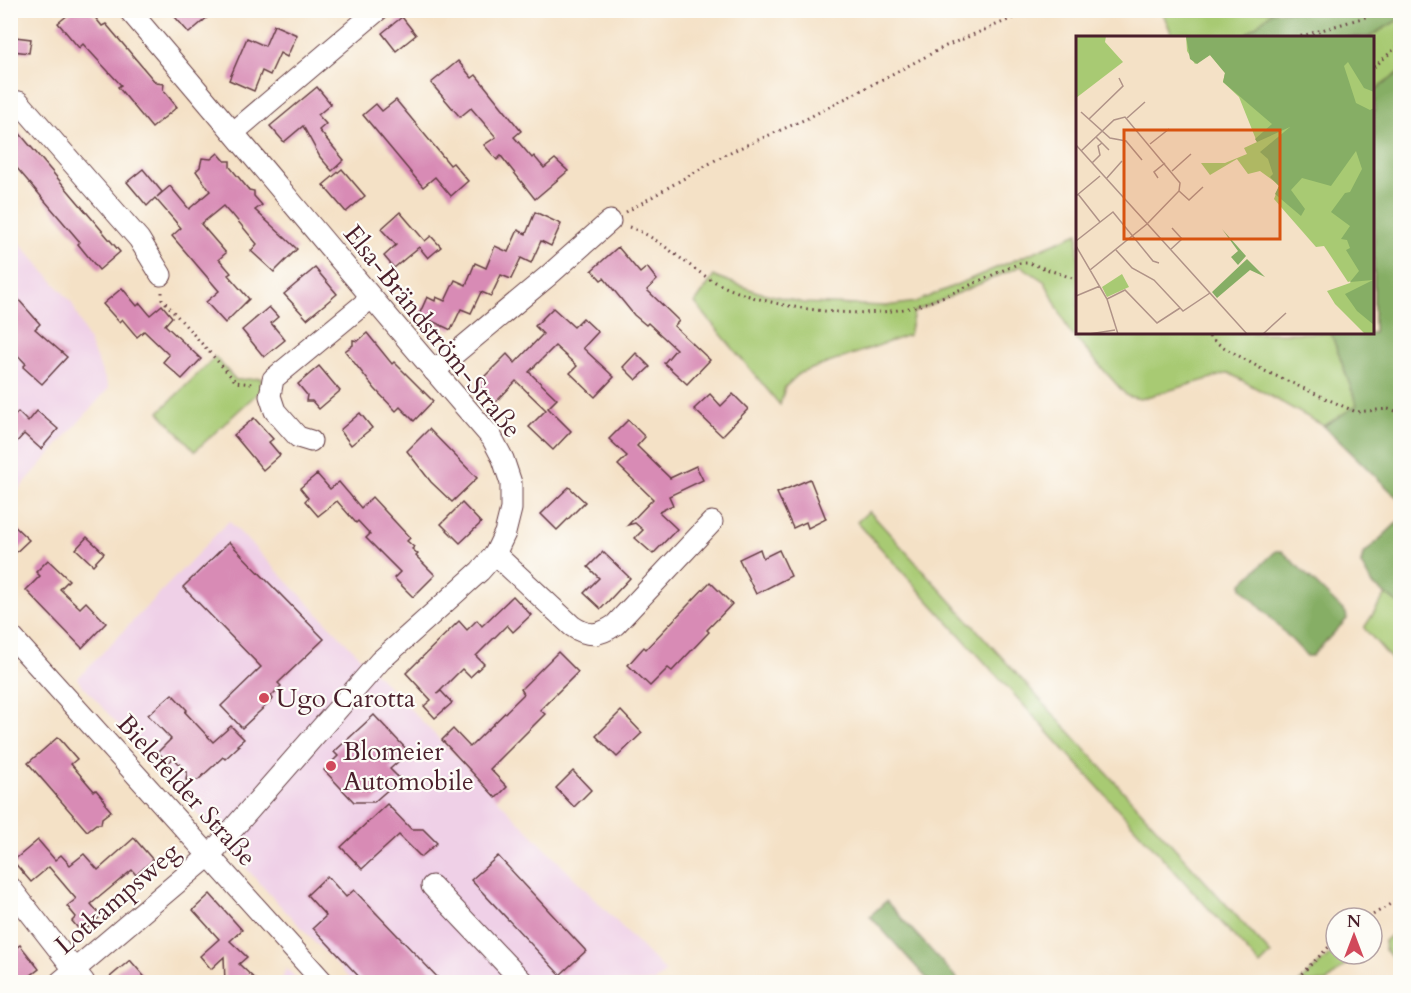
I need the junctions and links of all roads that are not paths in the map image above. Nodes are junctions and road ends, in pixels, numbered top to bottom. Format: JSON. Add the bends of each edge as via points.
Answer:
{"nodes":[{"id":1,"x":129,"y":10,"type":"edge"},
{"id":2,"x":378,"y":10,"type":"edge"},
{"id":3,"x":10,"y":101,"type":"edge"},
{"id":4,"x":234,"y":132,"type":"junction"},
{"id":5,"x":610,"y":221,"type":"road end"},
{"id":6,"x":161,"y":275,"type":"road end"},
{"id":7,"x":371,"y":298,"type":"junction"},
{"id":8,"x":434,"y":371,"type":"junction"},
{"id":9,"x":311,"y":441,"type":"dead end"},
{"id":10,"x":712,"y":522,"type":"dead end"},
{"id":11,"x":495,"y":554,"type":"junction"},
{"id":12,"x":10,"y":635,"type":"edge"},
{"id":13,"x":210,"y":855,"type":"junction"},
{"id":14,"x":432,"y":886,"type":"dead end"},
{"id":15,"x":10,"y":887,"type":"edge"},
{"id":16,"x":73,"y":979,"type":"edge"},
{"id":17,"x":319,"y":981,"type":"edge"},
{"id":18,"x":523,"y":982,"type":"edge"}],
"edges":[{"from":1,"to":4,"type":"street","name":"Elsa-Brändström-Straße"},
{"from":2,"to":4,"type":"street"},
{"from":3,"to":6,"type":"street","via":[[19,102],[139,239]]},
{"from":4,"to":7,"type":"street","name":"Elsa-Brändström-Straße"},
{"from":5,"to":8,"type":"street"},
{"from":7,"to":8,"type":"street","name":"Elsa-Brändström-Straße"},
{"from":7,"to":9,"type":"street","via":[[273,379],[270,396],[274,411],[298,437]]},
{"from":8,"to":11,"type":"street","name":"Elsa-Brändström-Straße","via":[[492,438],[503,459],[510,483],[511,509]]},
{"from":10,"to":11,"type":"street","via":[[615,626],[593,635],[572,626]]},
{"from":11,"to":13,"type":"street","name":"Elsa-Brändström-Straße","via":[[380,661]]},
{"from":12,"to":13,"type":"street","name":"Bielefelder Straße"},
{"from":13,"to":16,"type":"street","name":"Lotkampsweg"},
{"from":13,"to":17,"type":"street","name":"Bielefelder Straße"},
{"from":14,"to":18,"type":"street"},
{"from":15,"to":16,"type":"street"}]}
